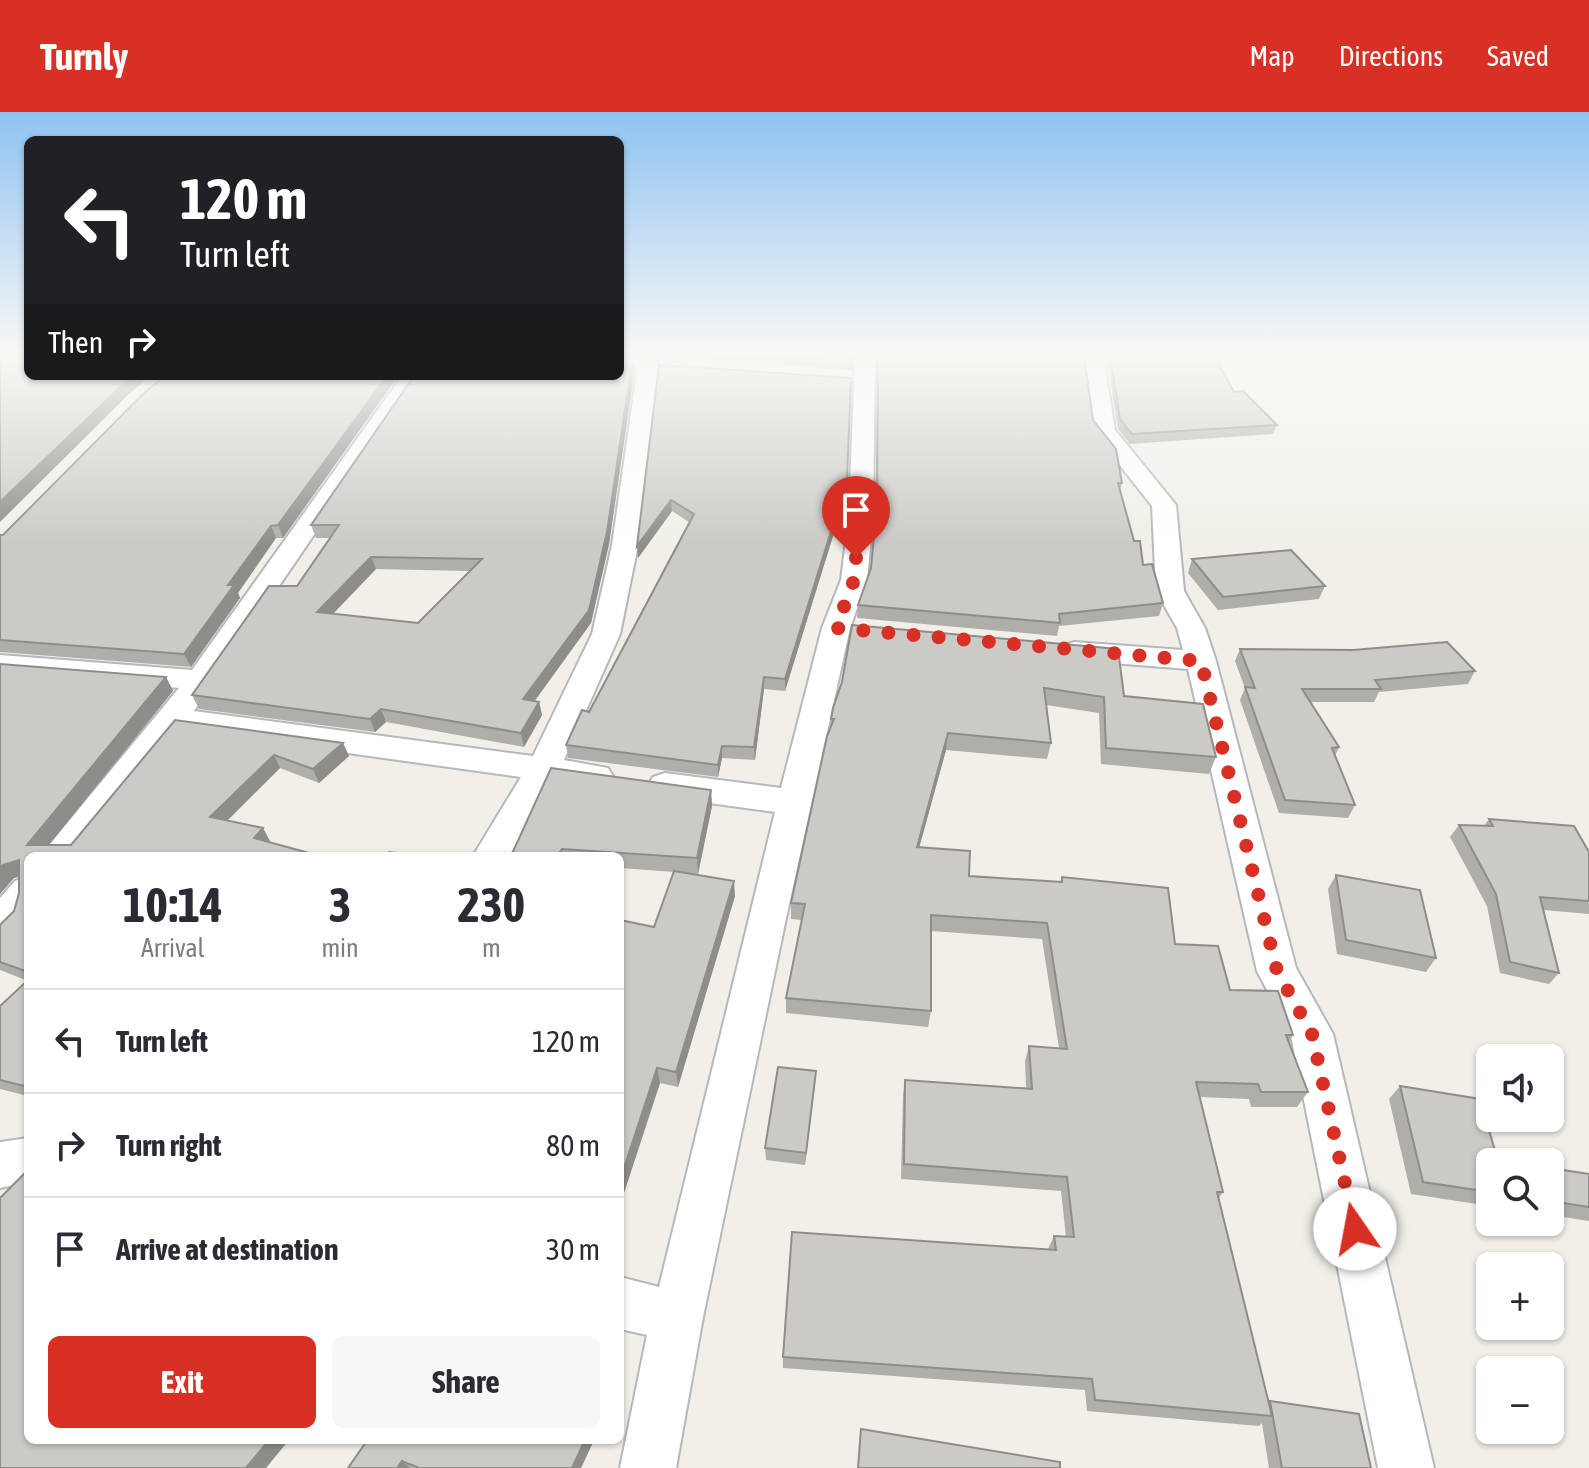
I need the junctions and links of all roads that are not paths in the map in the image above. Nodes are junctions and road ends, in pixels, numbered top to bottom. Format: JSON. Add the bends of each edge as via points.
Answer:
{"nodes":[{"id":1,"x":382,"y":419,"type":"edge"},
{"id":2,"x":640,"y":419,"type":"edge"},
{"id":3,"x":858,"y":419,"type":"edge"},
{"id":4,"x":1102,"y":419,"type":"edge"},
{"id":5,"x":1045,"y":649,"type":"edge"},
{"id":6,"x":1201,"y":661,"type":"junction"},
{"id":7,"x":0,"y":664,"type":"edge"},
{"id":8,"x":200,"y":680,"type":"junction"},
{"id":9,"x":173,"y":719,"type":"junction"},
{"id":10,"x":543,"y":770,"type":"junction"},
{"id":11,"x":795,"y":802,"type":"junction"},
{"id":12,"x":61,"y":852,"type":"edge"},
{"id":13,"x":493,"y":852,"type":"edge"},
{"id":14,"x":24,"y":896,"type":"edge"},
{"id":15,"x":0,"y":925,"type":"edge"},
{"id":16,"x":24,"y":1161,"type":"edge"},
{"id":17,"x":0,"y":1165,"type":"edge"},
{"id":18,"x":624,"y":1304,"type":"edge"},
{"id":19,"x":677,"y":1317,"type":"junction"},
{"id":20,"x":648,"y":1468,"type":"edge"},
{"id":21,"x":1406,"y":1468,"type":"edge"}],
"edges":[{"from":1,"to":8,"type":"street"},
{"from":2,"to":10,"type":"street","via":[[625,545],[606,634]]},
{"from":3,"to":11,"type":"street","via":[[861,515],[851,629]]},
{"from":4,"to":6,"type":"street","via":[[1104,431],[1164,505],[1170,591],[1191,628]]},
{"from":5,"to":6,"type":"street"},
{"from":6,"to":21,"type":"street","via":[[1277,971],[1312,1034]]},
{"from":7,"to":8,"type":"street"},
{"from":8,"to":9,"type":"street"},
{"from":9,"to":10,"type":"street"},
{"from":9,"to":12,"type":"street"},
{"from":10,"to":11,"type":"street"},
{"from":10,"to":13,"type":"street"},
{"from":11,"to":19,"type":"street"},
{"from":14,"to":15,"type":"street"},
{"from":16,"to":17,"type":"street"},
{"from":18,"to":19,"type":"street"},
{"from":19,"to":20,"type":"street"}]}
